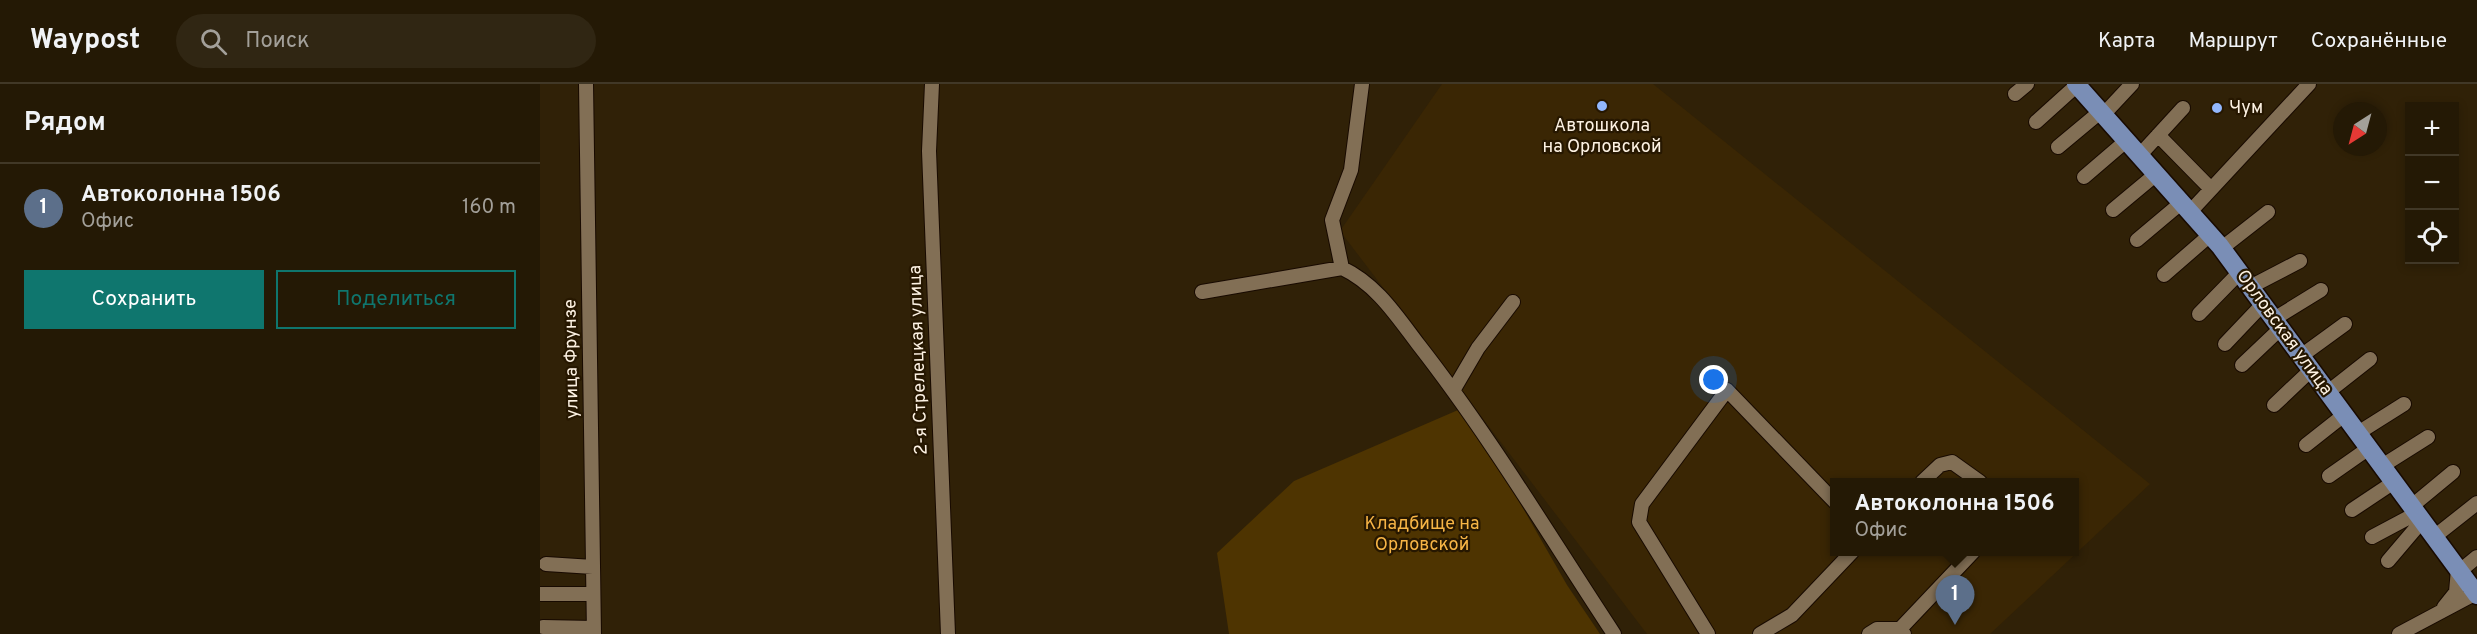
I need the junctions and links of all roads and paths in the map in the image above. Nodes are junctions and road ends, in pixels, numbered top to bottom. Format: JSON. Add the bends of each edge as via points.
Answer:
{"nodes":[{"id":1,"x":586,"y":84,"type":"edge"},
{"id":2,"x":932,"y":84,"type":"edge"},
{"id":3,"x":1362,"y":84,"type":"edge"},
{"id":4,"x":2027,"y":84,"type":"edge"},
{"id":5,"x":2076,"y":84,"type":"edge"},
{"id":6,"x":2132,"y":84,"type":"edge"},
{"id":7,"x":2309,"y":84,"type":"edge"},
{"id":8,"x":2015,"y":94,"type":"dead end"},
{"id":9,"x":2183,"y":108,"type":"dead end"},
{"id":10,"x":2102,"y":113,"type":"junction"},
{"id":11,"x":2036,"y":122,"type":"dead end"},
{"id":12,"x":2158,"y":135,"type":"junction"},
{"id":13,"x":2126,"y":141,"type":"junction"},
{"id":14,"x":2058,"y":147,"type":"dead end"},
{"id":15,"x":2139,"y":156,"type":"junction"},
{"id":16,"x":2155,"y":175,"type":"junction"},
{"id":17,"x":2084,"y":177,"type":"dead end"},
{"id":18,"x":2211,"y":189,"type":"junction"},
{"id":19,"x":2185,"y":208,"type":"junction"},
{"id":20,"x":2113,"y":210,"type":"dead end"},
{"id":21,"x":2268,"y":212,"type":"dead end"},
{"id":22,"x":2137,"y":240,"type":"dead end"},
{"id":23,"x":2216,"y":242,"type":"junction"},
{"id":24,"x":2300,"y":261,"type":"dead end"},
{"id":25,"x":1342,"y":268,"type":"junction"},
{"id":26,"x":2164,"y":274,"type":"dead end"},
{"id":27,"x":2245,"y":280,"type":"junction"},
{"id":28,"x":2321,"y":290,"type":"dead end"},
{"id":29,"x":1202,"y":292,"type":"dead end"},
{"id":30,"x":1513,"y":302,"type":"dead end"},
{"id":31,"x":2263,"y":304,"type":"junction"},
{"id":32,"x":2199,"y":314,"type":"dead end"},
{"id":33,"x":2277,"y":324,"type":"junction"},
{"id":34,"x":2345,"y":324,"type":"dead end"},
{"id":35,"x":2225,"y":344,"type":"dead end"},
{"id":36,"x":2370,"y":358,"type":"dead end"},
{"id":37,"x":2306,"y":363,"type":"junction"},
{"id":38,"x":2242,"y":365,"type":"dead end"},
{"id":39,"x":1454,"y":389,"type":"junction"},
{"id":40,"x":2328,"y":392,"type":"junction"},
{"id":41,"x":2404,"y":404,"type":"dead end"},
{"id":42,"x":2274,"y":405,"type":"dead end"},
{"id":43,"x":2344,"y":415,"type":"junction"},
{"id":44,"x":2358,"y":433,"type":"junction"},
{"id":45,"x":2428,"y":437,"type":"dead end"},
{"id":46,"x":2306,"y":445,"type":"dead end"},
{"id":47,"x":2369,"y":448,"type":"junction"},
{"id":48,"x":2382,"y":466,"type":"junction"},
{"id":49,"x":2453,"y":472,"type":"dead end"},
{"id":50,"x":2329,"y":476,"type":"dead end"},
{"id":51,"x":1927,"y":478,"type":"edge"},
{"id":52,"x":1973,"y":478,"type":"edge"},
{"id":53,"x":2394,"y":482,"type":"junction"},
{"id":54,"x":1830,"y":497,"type":"edge"},
{"id":55,"x":2477,"y":503,"type":"edge"},
{"id":56,"x":2352,"y":510,"type":"dead end"},
{"id":57,"x":2417,"y":513,"type":"junction"},
{"id":58,"x":2372,"y":537,"type":"dead end"},
{"id":59,"x":2434,"y":537,"type":"junction"},
{"id":60,"x":1848,"y":556,"type":"edge"},
{"id":61,"x":1968,"y":556,"type":"edge"},
{"id":62,"x":2477,"y":557,"type":"edge"},
{"id":63,"x":2388,"y":561,"type":"dead end"},
{"id":64,"x":546,"y":564,"type":"dead end"},
{"id":65,"x":593,"y":567,"type":"junction"},
{"id":66,"x":2459,"y":570,"type":"junction"},
{"id":67,"x":540,"y":594,"type":"edge"},
{"id":68,"x":593,"y":594,"type":"junction"},
{"id":69,"x":2477,"y":598,"type":"edge"},
{"id":70,"x":2438,"y":613,"type":"junction"},
{"id":71,"x":543,"y":627,"type":"dead end"},
{"id":72,"x":593,"y":631,"type":"edge"},
{"id":73,"x":1902,"y":632,"type":"edge"},
{"id":74,"x":948,"y":634,"type":"edge"},
{"id":75,"x":1614,"y":634,"type":"edge"},
{"id":76,"x":1708,"y":634,"type":"edge"},
{"id":77,"x":1760,"y":634,"type":"edge"},
{"id":78,"x":1869,"y":634,"type":"edge"},
{"id":79,"x":2399,"y":634,"type":"edge"}],
"edges":[{"from":1,"to":65,"type":"street","name":"улица Фрунзе"},
{"from":2,"to":74,"type":"street","name":"2-я Стрелецкая улица","via":[[929,151]]},
{"from":3,"to":25,"type":"street","via":[[1351,170],[1332,220]]},
{"from":4,"to":8,"type":"street"},
{"from":5,"to":10,"type":"main road","name":"Орловская улица"},
{"from":5,"to":11,"type":"street"},
{"from":6,"to":10,"type":"street"},
{"from":7,"to":18,"type":"street"},
{"from":9,"to":12,"type":"street"},
{"from":10,"to":13,"type":"main road","name":"Орловская улица"},
{"from":10,"to":14,"type":"street"},
{"from":12,"to":15,"type":"street"},
{"from":12,"to":18,"type":"street"},
{"from":13,"to":15,"type":"main road","name":"Орловская улица"},
{"from":13,"to":17,"type":"street"},
{"from":15,"to":16,"type":"main road","name":"Орловская улица"},
{"from":16,"to":19,"type":"main road","name":"Орловская улица"},
{"from":16,"to":20,"type":"street"},
{"from":18,"to":19,"type":"street"},
{"from":19,"to":22,"type":"street"},
{"from":19,"to":23,"type":"main road","name":"Орловская улица"},
{"from":21,"to":23,"type":"street"},
{"from":23,"to":26,"type":"street"},
{"from":23,"to":27,"type":"main road","name":"Орловская улица"},
{"from":24,"to":27,"type":"street"},
{"from":25,"to":29,"type":"street"},
{"from":25,"to":39,"type":"street","via":[[1358,275],[1379,293]]},
{"from":27,"to":31,"type":"main road","name":"Орловская улица"},
{"from":27,"to":32,"type":"street"},
{"from":28,"to":33,"type":"street"},
{"from":30,"to":39,"type":"street","via":[[1478,348]]},
{"from":31,"to":33,"type":"main road","name":"Орловская улица"},
{"from":31,"to":35,"type":"street"},
{"from":33,"to":37,"type":"main road","name":"Орловская улица"},
{"from":33,"to":38,"type":"street"},
{"from":34,"to":37,"type":"street"},
{"from":36,"to":40,"type":"street"},
{"from":37,"to":40,"type":"main road","name":"Орловская улица"},
{"from":37,"to":42,"type":"street"},
{"from":39,"to":75,"type":"street"},
{"from":40,"to":43,"type":"main road","name":"Орловская улица"},
{"from":41,"to":44,"type":"street"},
{"from":43,"to":44,"type":"main road","name":"Орловская улица"},
{"from":43,"to":46,"type":"street"},
{"from":44,"to":47,"type":"main road","name":"Орловская улица"},
{"from":45,"to":48,"type":"street"},
{"from":47,"to":48,"type":"main road","name":"Орловская улица"},
{"from":47,"to":50,"type":"street"},
{"from":48,"to":53,"type":"main road","name":"Орловская улица"},
{"from":49,"to":57,"type":"street"},
{"from":51,"to":52,"type":"street","via":[[1940,465],[1952,462]]},
{"from":53,"to":56,"type":"street"},
{"from":53,"to":57,"type":"main road","name":"Орловская улица"},
{"from":54,"to":76,"type":"street","via":[[1727,390],[1642,504],[1639,522]]},
{"from":55,"to":59,"type":"street"},
{"from":57,"to":58,"type":"street"},
{"from":57,"to":59,"type":"main road","name":"Орловская улица"},
{"from":57,"to":63,"type":"street"},
{"from":59,"to":66,"type":"main road","name":"Орловская улица"},
{"from":60,"to":77,"type":"street","via":[[1792,615]]},
{"from":61,"to":73,"type":"street"},
{"from":62,"to":66,"type":"street"},
{"from":64,"to":65,"type":"street"},
{"from":65,"to":68,"type":"street","name":"улица Фрунзе"},
{"from":66,"to":69,"type":"main road","name":"Орловская улица"},
{"from":66,"to":70,"type":"street","via":[[2456,592]]},
{"from":67,"to":68,"type":"street"},
{"from":68,"to":72,"type":"street","name":"улица Фрунзе"},
{"from":69,"to":70,"type":"street"},
{"from":70,"to":79,"type":"street"},
{"from":71,"to":72,"type":"street"},
{"from":73,"to":78,"type":"street","via":[[1878,629]]}]}
